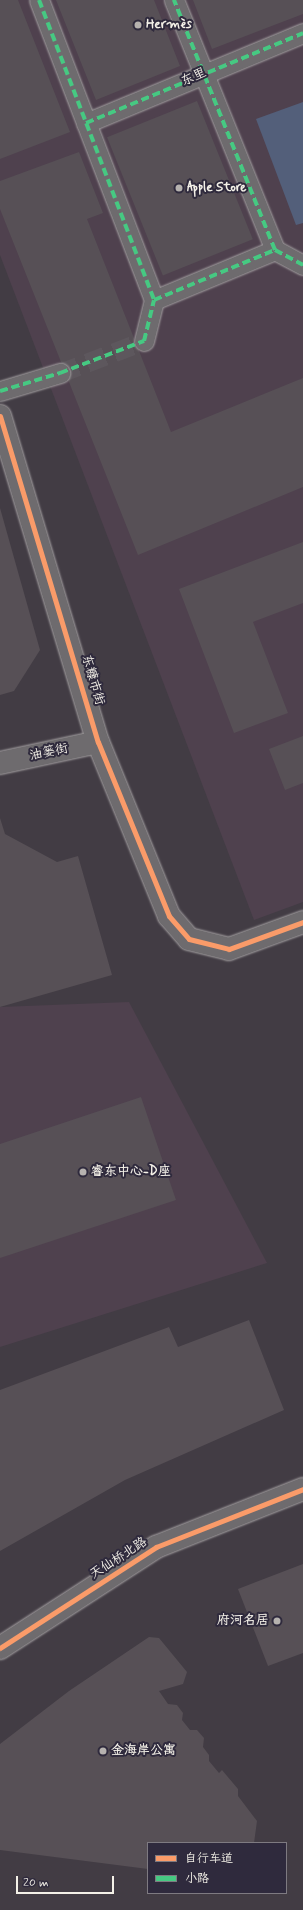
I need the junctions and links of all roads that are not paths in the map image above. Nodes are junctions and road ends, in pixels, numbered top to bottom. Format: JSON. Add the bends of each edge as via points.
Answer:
{"nodes":[{"id":1,"x":39,"y":0,"type":"edge"},
{"id":2,"x":174,"y":0,"type":"edge"},
{"id":3,"x":303,"y":33,"type":"edge"},
{"id":4,"x":203,"y":74,"type":"junction"},
{"id":5,"x":86,"y":123,"type":"junction"},
{"id":6,"x":275,"y":250,"type":"junction"},
{"id":7,"x":303,"y":265,"type":"edge"},
{"id":8,"x":154,"y":300,"type":"junction"},
{"id":9,"x":144,"y":341,"type":"dead end"},
{"id":10,"x":60,"y":373,"type":"tunnel mouth"},
{"id":11,"x":0,"y":391,"type":"edge"},
{"id":12,"x":0,"y":416,"type":"edge"},
{"id":13,"x":98,"y":742,"type":"junction"},
{"id":14,"x":0,"y":763,"type":"edge"},
{"id":15,"x":303,"y":922,"type":"edge"},
{"id":16,"x":303,"y":1489,"type":"edge"},
{"id":17,"x":0,"y":1648,"type":"edge"}],
"edges":[{"from":1,"to":5,"type":"street"},
{"from":2,"to":4,"type":"street"},
{"from":3,"to":4,"type":"street","name":"东里"},
{"from":4,"to":5,"type":"street","name":"东里"},
{"from":4,"to":6,"type":"street"},
{"from":5,"to":8,"type":"street"},
{"from":6,"to":7,"type":"street"},
{"from":6,"to":8,"type":"street"},
{"from":8,"to":9,"type":"street"},
{"from":10,"to":11,"type":"street"},
{"from":12,"to":13,"type":"street","name":"东糠市街"},
{"from":13,"to":14,"type":"street","name":"油篓街"},
{"from":13,"to":15,"type":"street","name":"东糠市街","via":[[169,916],[189,939],[229,949]]},
{"from":16,"to":17,"type":"street","name":"天仙桥北路","via":[[156,1547]]}]}
